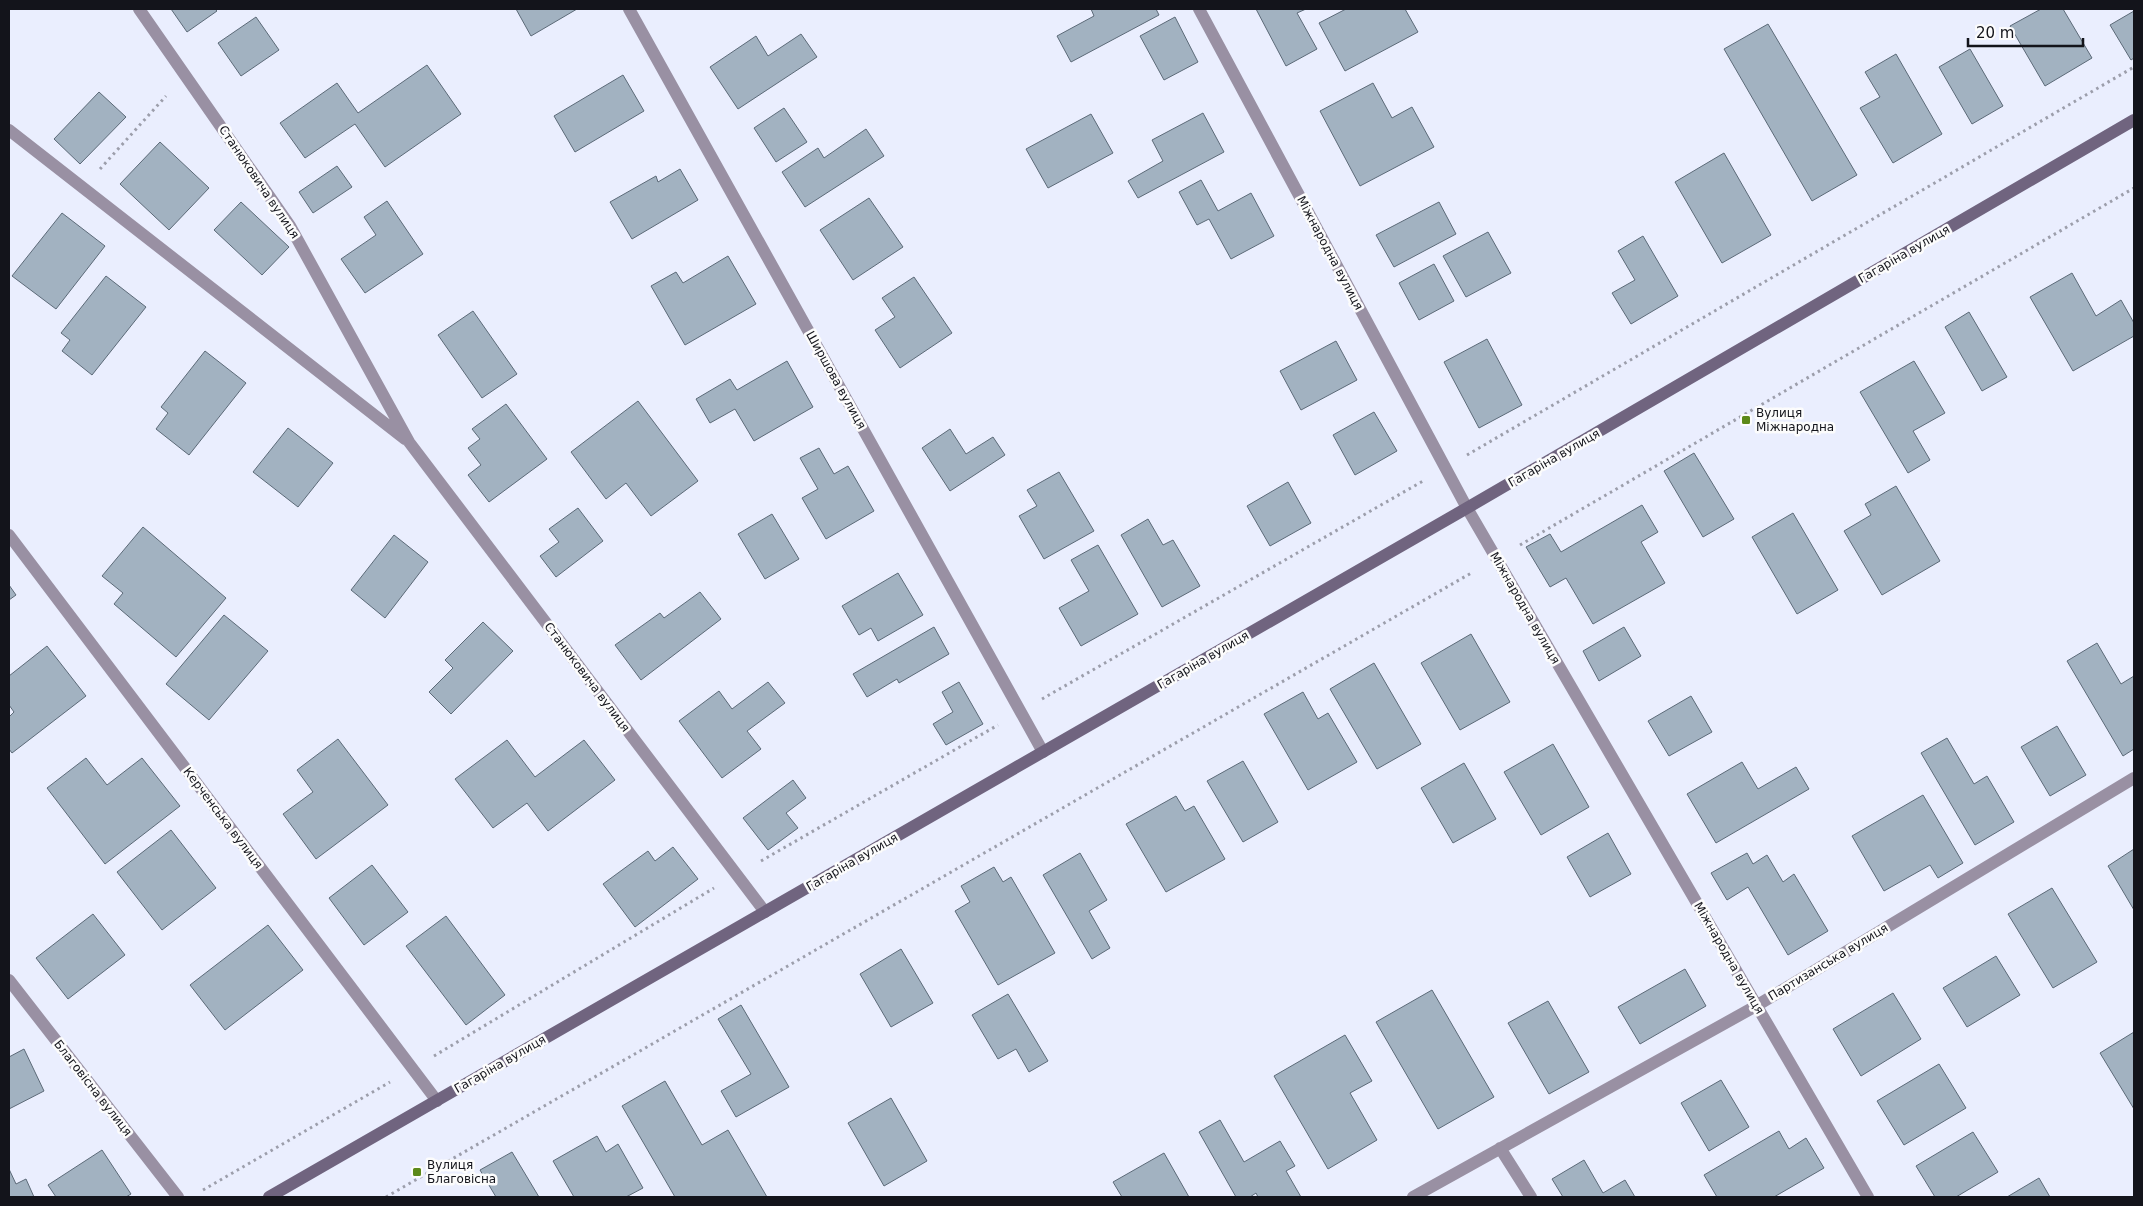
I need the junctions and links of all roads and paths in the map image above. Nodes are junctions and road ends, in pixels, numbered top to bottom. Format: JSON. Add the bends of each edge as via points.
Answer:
{"nodes":[{"id":1,"x":139,"y":9,"type":"edge"},
{"id":2,"x":629,"y":9,"type":"edge"},
{"id":3,"x":1199,"y":9,"type":"edge"},
{"id":4,"x":2134,"y":67,"type":"edge"},
{"id":5,"x":185,"y":75,"type":"junction"},
{"id":6,"x":2134,"y":120,"type":"edge"},
{"id":7,"x":9,"y":130,"type":"edge"},
{"id":8,"x":82,"y":188,"type":"junction"},
{"id":9,"x":2134,"y":188,"type":"edge"},
{"id":10,"x":409,"y":442,"type":"junction"},
{"id":11,"x":1446,"y":468,"type":"junction"},
{"id":12,"x":1467,"y":508,"type":"junction"},
{"id":13,"x":9,"y":535,"type":"edge"},
{"id":14,"x":1497,"y":559,"type":"junction"},
{"id":15,"x":1021,"y":712,"type":"junction"},
{"id":16,"x":1043,"y":752,"type":"junction"},
{"id":17,"x":2134,"y":778,"type":"edge"},
{"id":18,"x":736,"y":875,"type":"junction"},
{"id":19,"x":765,"y":912,"type":"junction"},
{"id":20,"x":9,"y":980,"type":"edge"},
{"id":21,"x":1756,"y":1006,"type":"junction"},
{"id":22,"x":413,"y":1069,"type":"junction"},
{"id":23,"x":437,"y":1100,"type":"junction"},
{"id":24,"x":1500,"y":1148,"type":"junction"},
{"id":25,"x":199,"y":1192,"type":"dead end"},
{"id":26,"x":178,"y":1197,"type":"edge"},
{"id":27,"x":269,"y":1197,"type":"edge"},
{"id":28,"x":386,"y":1197,"type":"edge"},
{"id":29,"x":1413,"y":1197,"type":"edge"},
{"id":30,"x":1531,"y":1197,"type":"edge"},
{"id":31,"x":1868,"y":1197,"type":"edge"}],
"edges":[{"from":1,"to":5,"type":"street","name":"Станюковича вулиця"},
{"from":2,"to":15,"type":"street","name":"Ширшова вулиця"},
{"from":3,"to":11,"type":"street","name":"Міжнародна вулиця"},
{"from":4,"to":11,"type":"path"},
{"from":5,"to":8,"type":"path"},
{"from":5,"to":10,"type":"street","name":"Станюковича вулиця","via":[[290,226]]},
{"from":6,"to":12,"type":"street","name":"Гагаріна вулиця"},
{"from":7,"to":8,"type":"street","name":"Станюковича вулиця"},
{"from":8,"to":10,"type":"street","name":"Станюковича вулиця"},
{"from":9,"to":14,"type":"path"},
{"from":10,"to":18,"type":"street","name":"Станюковича вулиця"},
{"from":11,"to":12,"type":"street","name":"Міжнародна вулиця"},
{"from":11,"to":15,"type":"path"},
{"from":12,"to":14,"type":"street","name":"Міжнародна вулиця"},
{"from":12,"to":16,"type":"street","name":"Гагаріна вулиця"},
{"from":13,"to":22,"type":"street","name":"Керченська вулиця"},
{"from":14,"to":21,"type":"street","name":"Міжнародна вулиця"},
{"from":14,"to":28,"type":"path"},
{"from":15,"to":16,"type":"street","name":"Ширшова вулиця"},
{"from":15,"to":18,"type":"path"},
{"from":16,"to":19,"type":"street","name":"Гагаріна вулиця"},
{"from":17,"to":21,"type":"street","name":"Партизанська вулиця"},
{"from":18,"to":19,"type":"street","name":"Станюковича вулиця"},
{"from":18,"to":22,"type":"path"},
{"from":19,"to":23,"type":"street","name":"Гагаріна вулиця"},
{"from":20,"to":26,"type":"street","name":"Благовісна вулиця"},
{"from":21,"to":24,"type":"street","name":"Партизанська вулиця"},
{"from":21,"to":31,"type":"street","name":"Міжнародна вулиця"},
{"from":22,"to":23,"type":"street","name":"Керченська вулиця"},
{"from":22,"to":25,"type":"path"},
{"from":23,"to":27,"type":"street","name":"Гагаріна вулиця"},
{"from":24,"to":29,"type":"street","name":"Партизанська вулиця"},
{"from":24,"to":30,"type":"street"}]}
